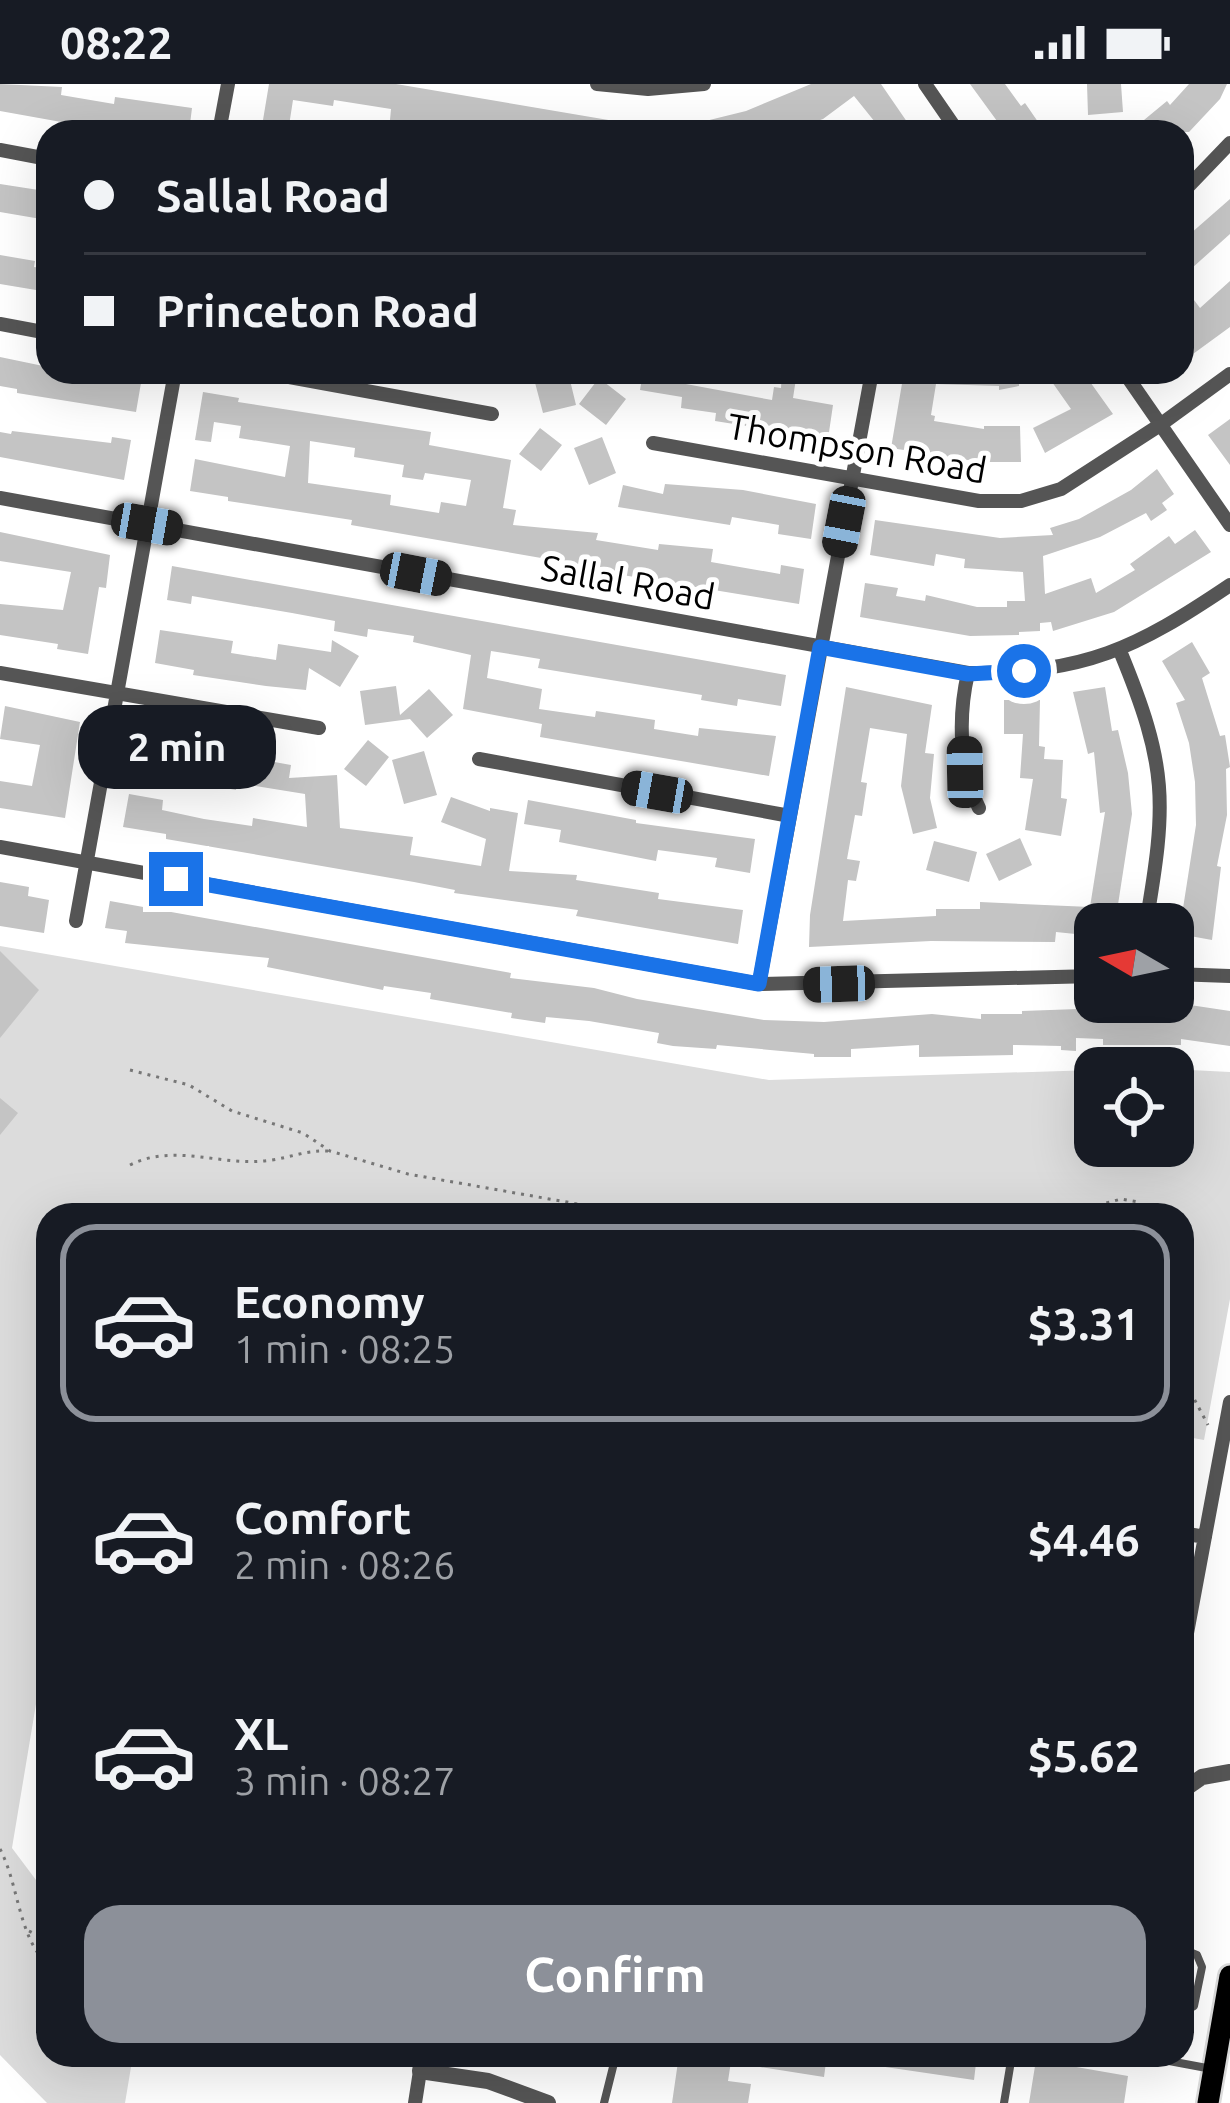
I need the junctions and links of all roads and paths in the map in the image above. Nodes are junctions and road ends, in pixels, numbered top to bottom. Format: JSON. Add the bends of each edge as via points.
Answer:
{"nodes":[{"id":1,"x":228,"y":84,"type":"edge"},
{"id":2,"x":597,"y":84,"type":"edge"},
{"id":3,"x":704,"y":84,"type":"edge"},
{"id":4,"x":925,"y":84,"type":"edge"},
{"id":5,"x":221,"y":120,"type":"edge"},
{"id":6,"x":950,"y":120,"type":"edge"},
{"id":7,"x":1230,"y":143,"type":"edge"},
{"id":8,"x":0,"y":150,"type":"edge"},
{"id":9,"x":36,"y":156,"type":"edge"},
{"id":10,"x":1194,"y":180,"type":"edge"},
{"id":11,"x":0,"y":324,"type":"edge"},
{"id":12,"x":36,"y":331,"type":"edge"},
{"id":13,"x":1230,"y":374,"type":"edge"},
{"id":14,"x":173,"y":384,"type":"edge"},
{"id":15,"x":328,"y":384,"type":"edge"},
{"id":16,"x":870,"y":384,"type":"edge"},
{"id":17,"x":1132,"y":384,"type":"edge"},
{"id":18,"x":492,"y":414,"type":"dead end"},
{"id":19,"x":1160,"y":425,"type":"junction"},
{"id":20,"x":653,"y":443,"type":"dead end"},
{"id":21,"x":851,"y":480,"type":"junction"},
{"id":22,"x":0,"y":498,"type":"edge"},
{"id":23,"x":147,"y":524,"type":"junction"},
{"id":24,"x":1230,"y":525,"type":"edge"},
{"id":25,"x":1230,"y":585,"type":"edge"},
{"id":26,"x":820,"y":647,"type":"junction"},
{"id":27,"x":1120,"y":651,"type":"junction"},
{"id":28,"x":0,"y":673,"type":"edge"},
{"id":29,"x":968,"y":674,"type":"junction"},
{"id":30,"x":116,"y":694,"type":"junction"},
{"id":31,"x":319,"y":728,"type":"dead end"},
{"id":32,"x":479,"y":759,"type":"dead end"},
{"id":33,"x":979,"y":808,"type":"dead end"},
{"id":34,"x":790,"y":816,"type":"junction"},
{"id":35,"x":0,"y":847,"type":"edge"},
{"id":36,"x":87,"y":863,"type":"junction"},
{"id":37,"x":1150,"y":903,"type":"edge"},
{"id":38,"x":76,"y":921,"type":"dead end"},
{"id":39,"x":1194,"y":975,"type":"edge"},
{"id":40,"x":1074,"y":976,"type":"edge"},
{"id":41,"x":1230,"y":976,"type":"edge"},
{"id":42,"x":759,"y":984,"type":"junction"},
{"id":43,"x":130,"y":1070,"type":"dead end"},
{"id":44,"x":330,"y":1151,"type":"junction"},
{"id":45,"x":130,"y":1165,"type":"dead end"},
{"id":46,"x":572,"y":1203,"type":"edge"},
{"id":47,"x":1104,"y":1203,"type":"edge"},
{"id":48,"x":1138,"y":1203,"type":"edge"},
{"id":49,"x":1194,"y":1398,"type":"edge"},
{"id":50,"x":1230,"y":1402,"type":"edge"},
{"id":51,"x":1222,"y":1449,"type":"junction"},
{"id":52,"x":1194,"y":1535,"type":"edge"},
{"id":53,"x":1205,"y":1537,"type":"junction"},
{"id":54,"x":1194,"y":1596,"type":"edge"},
{"id":55,"x":1230,"y":1772,"type":"edge"},
{"id":56,"x":1194,"y":1783,"type":"edge"},
{"id":57,"x":0,"y":1850,"type":"edge"},
{"id":58,"x":27,"y":1930,"type":"junction"},
{"id":59,"x":36,"y":1935,"type":"edge"},
{"id":60,"x":36,"y":1950,"type":"edge"},
{"id":61,"x":1194,"y":1954,"type":"edge"},
{"id":62,"x":1230,"y":1976,"type":"edge"},
{"id":63,"x":1194,"y":2006,"type":"edge"},
{"id":64,"x":1194,"y":2065,"type":"edge"},
{"id":65,"x":421,"y":2067,"type":"edge"},
{"id":66,"x":437,"y":2067,"type":"edge"},
{"id":67,"x":614,"y":2067,"type":"edge"},
{"id":68,"x":1010,"y":2067,"type":"edge"},
{"id":69,"x":1214,"y":2069,"type":"junction"},
{"id":70,"x":609,"y":2091,"type":"junction"},
{"id":71,"x":539,"y":2101,"type":"edge"},
{"id":72,"x":415,"y":2103,"type":"edge"},
{"id":73,"x":604,"y":2103,"type":"edge"},
{"id":74,"x":621,"y":2103,"type":"edge"},
{"id":75,"x":1004,"y":2103,"type":"edge"},
{"id":76,"x":1208,"y":2103,"type":"edge"}],
"edges":[{"from":1,"to":5,"type":"street"},
{"from":2,"to":3,"type":"street"},
{"from":4,"to":6,"type":"street"},
{"from":7,"to":10,"type":"street"},
{"from":8,"to":9,"type":"street"},
{"from":11,"to":12,"type":"street"},
{"from":13,"to":19,"type":"street","name":"Thompson Road"},
{"from":14,"to":23,"type":"street"},
{"from":15,"to":18,"type":"street"},
{"from":16,"to":21,"type":"street"},
{"from":17,"to":19,"type":"street"},
{"from":19,"to":21,"type":"street","name":"Thompson Road","via":[[1080,479],[1021,501],[979,502]]},
{"from":19,"to":24,"type":"street"},
{"from":20,"to":21,"type":"street","name":"Thompson Road"},
{"from":21,"to":26,"type":"street"},
{"from":22,"to":23,"type":"street","name":"Sallal Road"},
{"from":23,"to":26,"type":"street","name":"Sallal Road"},
{"from":23,"to":30,"type":"street"},
{"from":25,"to":27,"type":"street","name":"Sallal Road"},
{"from":26,"to":29,"type":"street","name":"Sallal Road"},
{"from":26,"to":34,"type":"street"},
{"from":27,"to":29,"type":"street","name":"Sallal Road","via":[[1053,668]]},
{"from":27,"to":37,"type":"street","via":[[1161,779]]},
{"from":28,"to":30,"type":"street"},
{"from":29,"to":33,"type":"street","via":[[965,772]]},
{"from":30,"to":31,"type":"street"},
{"from":30,"to":36,"type":"street"},
{"from":32,"to":34,"type":"street"},
{"from":34,"to":42,"type":"street"},
{"from":35,"to":36,"type":"street"},
{"from":36,"to":38,"type":"street"},
{"from":36,"to":42,"type":"street"},
{"from":39,"to":41,"type":"street"},
{"from":40,"to":42,"type":"street"},
{"from":43,"to":44,"type":"path","via":[[189,1085]]},
{"from":44,"to":45,"type":"path","via":[[273,1160],[150,1155]]},
{"from":44,"to":46,"type":"path","via":[[408,1174]]},
{"from":47,"to":48,"type":"path"},
{"from":49,"to":51,"type":"path"},
{"from":50,"to":51,"type":"street"},
{"from":51,"to":53,"type":"street"},
{"from":52,"to":53,"type":"street"},
{"from":53,"to":54,"type":"street"},
{"from":55,"to":56,"type":"street"},
{"from":57,"to":58,"type":"path"},
{"from":58,"to":59,"type":"path"},
{"from":58,"to":60,"type":"path"},
{"from":61,"to":63,"type":"lane","via":[[1202,1967]]},
{"from":62,"to":69,"type":"main road"},
{"from":64,"to":69,"type":"lane"},
{"from":65,"to":72,"type":"street"},
{"from":66,"to":71,"type":"street"},
{"from":67,"to":70,"type":"lane"},
{"from":68,"to":75,"type":"lane"},
{"from":69,"to":76,"type":"main road"},
{"from":70,"to":73,"type":"lane"},
{"from":70,"to":74,"type":"lane"}]}
